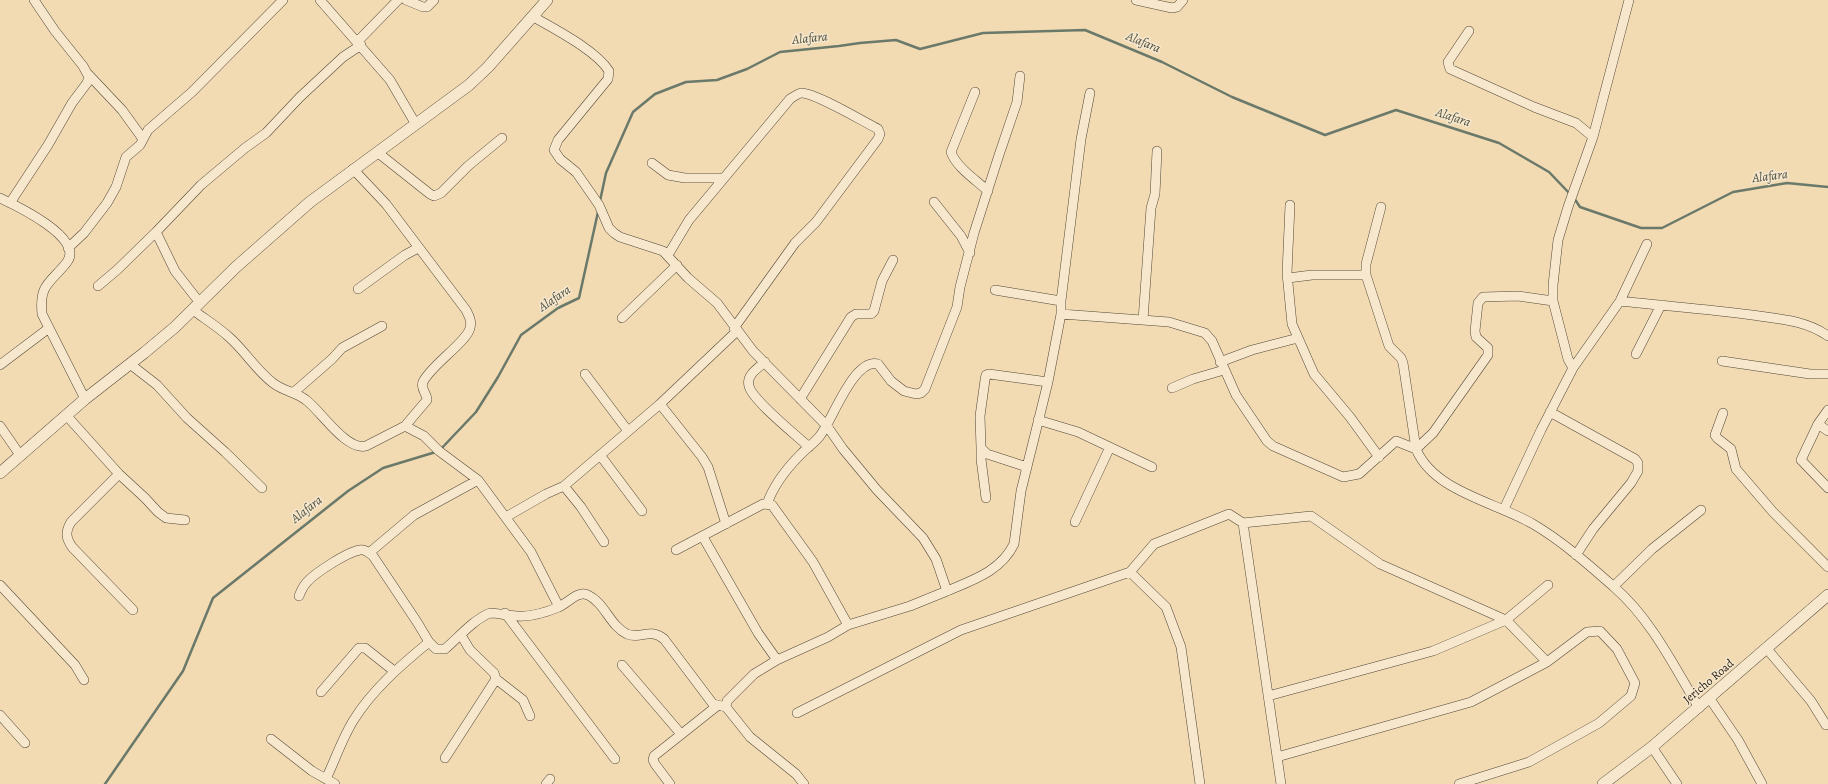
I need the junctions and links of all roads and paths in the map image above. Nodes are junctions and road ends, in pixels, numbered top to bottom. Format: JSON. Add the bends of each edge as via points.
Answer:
{"nodes":[{"id":1,"x":34,"y":0,"type":"edge"},
{"id":2,"x":283,"y":0,"type":"edge"},
{"id":3,"x":320,"y":0,"type":"edge"},
{"id":4,"x":398,"y":0,"type":"edge"},
{"id":5,"x":406,"y":0,"type":"edge"},
{"id":6,"x":434,"y":0,"type":"edge"},
{"id":7,"x":548,"y":0,"type":"edge"},
{"id":8,"x":1136,"y":0,"type":"edge"},
{"id":9,"x":1183,"y":0,"type":"edge"},
{"id":10,"x":1629,"y":0,"type":"edge"},
{"id":11,"x":532,"y":16,"type":"junction"},
{"id":12,"x":1469,"y":32,"type":"dead end"},
{"id":13,"x":359,"y":43,"type":"junction"},
{"id":14,"x":88,"y":74,"type":"junction"},
{"id":15,"x":1020,"y":76,"type":"dead end"},
{"id":16,"x":975,"y":92,"type":"dead end"},
{"id":17,"x":1090,"y":93,"type":"dead end"},
{"id":18,"x":415,"y":124,"type":"junction"},
{"id":19,"x":1593,"y":137,"type":"junction"},
{"id":20,"x":502,"y":138,"type":"dead end"},
{"id":21,"x":143,"y":139,"type":"junction"},
{"id":22,"x":1157,"y":151,"type":"dead end"},
{"id":23,"x":377,"y":152,"type":"junction"},
{"id":24,"x":652,"y":163,"type":"dead end"},
{"id":25,"x":353,"y":169,"type":"junction"},
{"id":26,"x":723,"y":178,"type":"junction"},
{"id":27,"x":988,"y":191,"type":"junction"},
{"id":28,"x":0,"y":198,"type":"edge"},
{"id":29,"x":934,"y":202,"type":"dead end"},
{"id":30,"x":10,"y":203,"type":"junction"},
{"id":31,"x":1290,"y":205,"type":"dead end"},
{"id":32,"x":1381,"y":207,"type":"dead end"},
{"id":33,"x":156,"y":232,"type":"junction"},
{"id":34,"x":1647,"y":244,"type":"dead end"},
{"id":35,"x":68,"y":248,"type":"junction"},
{"id":36,"x":418,"y":248,"type":"junction"},
{"id":37,"x":970,"y":253,"type":"junction"},
{"id":38,"x":668,"y":255,"type":"junction"},
{"id":39,"x":893,"y":260,"type":"dead end"},
{"id":40,"x":677,"y":265,"type":"junction"},
{"id":41,"x":1366,"y":275,"type":"junction"},
{"id":42,"x":1288,"y":278,"type":"junction"},
{"id":43,"x":98,"y":286,"type":"dead end"},
{"id":44,"x":358,"y":289,"type":"dead end"},
{"id":45,"x":995,"y":290,"type":"dead end"},
{"id":46,"x":1061,"y":301,"type":"junction"},
{"id":47,"x":1554,"y":301,"type":"junction"},
{"id":48,"x":1620,"y":301,"type":"junction"},
{"id":49,"x":1661,"y":305,"type":"junction"},
{"id":50,"x":196,"y":306,"type":"junction"},
{"id":51,"x":1061,"y":314,"type":"junction"},
{"id":52,"x":622,"y":318,"type":"dead end"},
{"id":53,"x":1143,"y":320,"type":"junction"},
{"id":54,"x":382,"y":326,"type":"dead end"},
{"id":55,"x":49,"y":328,"type":"junction"},
{"id":56,"x":736,"y":329,"type":"junction"},
{"id":57,"x":1828,"y":336,"type":"edge"},
{"id":58,"x":1298,"y":338,"type":"junction"},
{"id":59,"x":1636,"y":354,"type":"dead end"},
{"id":60,"x":1722,"y":361,"type":"dead end"},
{"id":61,"x":765,"y":362,"type":"junction"},
{"id":62,"x":130,"y":364,"type":"junction"},
{"id":63,"x":0,"y":365,"type":"edge"},
{"id":64,"x":1222,"y":366,"type":"junction"},
{"id":65,"x":1573,"y":368,"type":"junction"},
{"id":66,"x":585,"y":374,"type":"dead end"},
{"id":67,"x":1828,"y":374,"type":"edge"},
{"id":68,"x":1048,"y":382,"type":"junction"},
{"id":69,"x":1172,"y":388,"type":"dead end"},
{"id":70,"x":293,"y":393,"type":"junction"},
{"id":71,"x":85,"y":399,"type":"junction"},
{"id":72,"x":800,"y":400,"type":"junction"},
{"id":73,"x":660,"y":404,"type":"junction"},
{"id":74,"x":1828,"y":410,"type":"edge"},
{"id":75,"x":1550,"y":412,"type":"junction"},
{"id":76,"x":1723,"y":413,"type":"dead end"},
{"id":77,"x":66,"y":415,"type":"junction"},
{"id":78,"x":1038,"y":420,"type":"junction"},
{"id":79,"x":1818,"y":424,"type":"junction"},
{"id":80,"x":0,"y":426,"type":"edge"},
{"id":81,"x":405,"y":426,"type":"junction"},
{"id":82,"x":827,"y":426,"type":"junction"},
{"id":83,"x":628,"y":431,"type":"junction"},
{"id":84,"x":1828,"y":431,"type":"edge"},
{"id":85,"x":809,"y":447,"type":"junction"},
{"id":86,"x":1110,"y":447,"type":"junction"},
{"id":87,"x":981,"y":448,"type":"junction"},
{"id":88,"x":1416,"y":449,"type":"junction"},
{"id":89,"x":600,"y":454,"type":"junction"},
{"id":90,"x":20,"y":455,"type":"junction"},
{"id":91,"x":1379,"y":457,"type":"junction"},
{"id":92,"x":1027,"y":467,"type":"junction"},
{"id":93,"x":1152,"y":467,"type":"dead end"},
{"id":94,"x":0,"y":473,"type":"edge"},
{"id":95,"x":119,"y":474,"type":"junction"},
{"id":96,"x":478,"y":480,"type":"junction"},
{"id":97,"x":564,"y":486,"type":"junction"},
{"id":98,"x":262,"y":488,"type":"dead end"},
{"id":99,"x":1828,"y":488,"type":"edge"},
{"id":100,"x":986,"y":498,"type":"dead end"},
{"id":101,"x":767,"y":504,"type":"junction"},
{"id":102,"x":1504,"y":509,"type":"junction"},
{"id":103,"x":1701,"y":510,"type":"dead end"},
{"id":104,"x":642,"y":511,"type":"dead end"},
{"id":105,"x":506,"y":517,"type":"junction"},
{"id":106,"x":185,"y":520,"type":"dead end"},
{"id":107,"x":1075,"y":522,"type":"dead end"},
{"id":108,"x":1243,"y":523,"type":"junction"},
{"id":109,"x":726,"y":524,"type":"junction"},
{"id":110,"x":703,"y":537,"type":"junction"},
{"id":111,"x":604,"y":542,"type":"dead end"},
{"id":112,"x":676,"y":550,"type":"dead end"},
{"id":113,"x":369,"y":553,"type":"junction"},
{"id":114,"x":1576,"y":555,"type":"junction"},
{"id":115,"x":1828,"y":568,"type":"edge"},
{"id":116,"x":1130,"y":572,"type":"junction"},
{"id":117,"x":0,"y":585,"type":"edge"},
{"id":118,"x":1548,"y":585,"type":"dead end"},
{"id":119,"x":1614,"y":586,"type":"junction"},
{"id":120,"x":947,"y":591,"type":"junction"},
{"id":121,"x":1828,"y":595,"type":"edge"},
{"id":122,"x":299,"y":596,"type":"dead end"},
{"id":123,"x":559,"y":607,"type":"junction"},
{"id":124,"x":133,"y":610,"type":"dead end"},
{"id":125,"x":505,"y":614,"type":"junction"},
{"id":126,"x":1506,"y":620,"type":"junction"},
{"id":127,"x":848,"y":625,"type":"junction"},
{"id":128,"x":461,"y":635,"type":"junction"},
{"id":129,"x":428,"y":642,"type":"junction"},
{"id":130,"x":1767,"y":649,"type":"junction"},
{"id":131,"x":777,"y":660,"type":"junction"},
{"id":132,"x":1547,"y":662,"type":"junction"},
{"id":133,"x":622,"y":665,"type":"dead end"},
{"id":134,"x":394,"y":671,"type":"junction"},
{"id":135,"x":496,"y":679,"type":"junction"},
{"id":136,"x":84,"y":680,"type":"dead end"},
{"id":137,"x":321,"y":692,"type":"dead end"},
{"id":138,"x":1268,"y":696,"type":"junction"},
{"id":139,"x":1710,"y":698,"type":"junction"},
{"id":140,"x":721,"y":707,"type":"junction"},
{"id":141,"x":1699,"y":708,"type":"junction"},
{"id":142,"x":797,"y":713,"type":"dead end"},
{"id":143,"x":0,"y":715,"type":"edge"},
{"id":144,"x":530,"y":716,"type":"dead end"},
{"id":145,"x":1826,"y":724,"type":"dead end"},
{"id":146,"x":681,"y":734,"type":"junction"},
{"id":147,"x":271,"y":739,"type":"dead end"},
{"id":148,"x":25,"y":743,"type":"dead end"},
{"id":149,"x":1652,"y":747,"type":"junction"},
{"id":150,"x":1277,"y":757,"type":"junction"},
{"id":151,"x":445,"y":758,"type":"dead end"},
{"id":152,"x":615,"y":759,"type":"dead end"},
{"id":153,"x":326,"y":779,"type":"junction"},
{"id":154,"x":335,"y":784,"type":"edge"},
{"id":155,"x":670,"y":784,"type":"edge"},
{"id":156,"x":804,"y":784,"type":"edge"},
{"id":157,"x":1200,"y":784,"type":"edge"},
{"id":158,"x":1281,"y":784,"type":"edge"},
{"id":159,"x":1459,"y":784,"type":"edge"},
{"id":160,"x":1603,"y":784,"type":"edge"},
{"id":161,"x":1677,"y":784,"type":"edge"},
{"id":162,"x":1762,"y":784,"type":"edge"}],
"edges":[{"from":1,"to":14,"type":"street"},
{"from":2,"to":21,"type":"street","via":[[192,92],[148,130]]},
{"from":3,"to":13,"type":"street"},
{"from":4,"to":13,"type":"street"},
{"from":5,"to":6,"type":"street","via":[[427,7]]},
{"from":7,"to":11,"type":"street"},
{"from":8,"to":9,"type":"street","via":[[1172,8],[1177,7]]},
{"from":10,"to":19,"type":"street"},
{"from":11,"to":18,"type":"street","via":[[469,85]]},
{"from":11,"to":38,"type":"street","via":[[569,37],[602,62],[609,71],[608,79],[558,140],[554,150],[576,172],[599,205],[609,228],[614,233]]},
{"from":12,"to":19,"type":"street","via":[[1448,62],[1450,69],[1576,123]]},
{"from":13,"to":18,"type":"street","via":[[390,80]]},
{"from":13,"to":33,"type":"street","via":[[266,133],[201,185]]},
{"from":14,"to":21,"type":"street","via":[[122,110]]},
{"from":14,"to":30,"type":"street","via":[[87,83]]},
{"from":15,"to":27,"type":"street","via":[[1017,102]]},
{"from":16,"to":27,"type":"street","via":[[951,152],[958,163]]},
{"from":17,"to":46,"type":"street","via":[[1081,140]]},
{"from":18,"to":23,"type":"street"},
{"from":19,"to":47,"type":"street","via":[[1558,240],[1553,285]]},
{"from":20,"to":23,"type":"street","via":[[441,193],[434,196]]},
{"from":21,"to":35,"type":"street","via":[[126,157],[116,187],[107,203],[84,233]]},
{"from":22,"to":53,"type":"street"},
{"from":23,"to":25,"type":"street"},
{"from":24,"to":26,"type":"street","via":[[668,175],[685,178]]},
{"from":25,"to":36,"type":"street","via":[[386,204]]},
{"from":25,"to":50,"type":"street","via":[[281,226]]},
{"from":26,"to":38,"type":"street","via":[[689,220]]},
{"from":26,"to":56,"type":"street","via":[[790,99],[802,93],[835,106],[880,132],[878,139],[816,222],[794,243]]},
{"from":27,"to":37,"type":"street"},
{"from":28,"to":30,"type":"street"},
{"from":29,"to":37,"type":"street","via":[[961,236]]},
{"from":30,"to":35,"type":"street","via":[[38,217],[58,233]]},
{"from":31,"to":42,"type":"street"},
{"from":32,"to":41,"type":"street","via":[[1366,264]]},
{"from":33,"to":43,"type":"street"},
{"from":33,"to":50,"type":"street"},
{"from":34,"to":48,"type":"street"},
{"from":35,"to":55,"type":"street","via":[[67,262],[45,285],[42,293],[42,314]]},
{"from":36,"to":44,"type":"street"},
{"from":36,"to":81,"type":"street","via":[[466,310],[471,327],[469,333],[427,376],[422,385],[426,400]]},
{"from":37,"to":82,"type":"street","via":[[957,307],[925,389],[916,394],[904,390],[891,381],[880,366],[871,363],[863,368],[849,386],[834,408]]},
{"from":38,"to":40,"type":"street"},
{"from":39,"to":72,"type":"street","via":[[882,281],[874,311],[871,314],[856,314],[851,317]]},
{"from":40,"to":52,"type":"street"},
{"from":40,"to":56,"type":"street","via":[[717,303]]},
{"from":41,"to":42,"type":"street","via":[[1312,275]]},
{"from":41,"to":88,"type":"street","via":[[1389,346],[1403,363]]},
{"from":42,"to":58,"type":"street","via":[[1292,324]]},
{"from":45,"to":46,"type":"street"},
{"from":46,"to":51,"type":"street"},
{"from":47,"to":65,"type":"street","via":[[1568,359]]},
{"from":47,"to":88,"type":"street","via":[[1518,296],[1481,299],[1478,303],[1475,331],[1479,341],[1488,348],[1488,355],[1433,433]]},
{"from":48,"to":49,"type":"street"},
{"from":48,"to":65,"type":"street"},
{"from":49,"to":57,"type":"street","via":[[1790,320],[1816,328]]},
{"from":49,"to":59,"type":"street"},
{"from":50,"to":62,"type":"street"},
{"from":50,"to":70,"type":"street","via":[[273,383]]},
{"from":51,"to":53,"type":"street"},
{"from":51,"to":68,"type":"street"},
{"from":53,"to":64,"type":"street","via":[[1169,322],[1205,333],[1212,341]]},
{"from":54,"to":70,"type":"street","via":[[342,348]]},
{"from":55,"to":63,"type":"street"},
{"from":55,"to":71,"type":"street"},
{"from":56,"to":61,"type":"street"},
{"from":56,"to":73,"type":"street"},
{"from":58,"to":64,"type":"street","via":[[1252,350]]},
{"from":58,"to":91,"type":"street","via":[[1314,374]]},
{"from":60,"to":67,"type":"street","via":[[1810,374]]},
{"from":61,"to":72,"type":"street"},
{"from":61,"to":85,"type":"street","via":[[750,375],[748,385],[755,398]]},
{"from":62,"to":71,"type":"street"},
{"from":62,"to":98,"type":"street","via":[[158,385],[187,418]]},
{"from":64,"to":69,"type":"street"},
{"from":64,"to":91,"type":"street","via":[[1236,395],[1273,446],[1343,477],[1359,474]]},
{"from":65,"to":75,"type":"street"},
{"from":66,"to":83,"type":"street"},
{"from":68,"to":78,"type":"street"},
{"from":68,"to":87,"type":"street","via":[[986,375],[980,416]]},
{"from":70,"to":81,"type":"street","via":[[307,400],[343,437],[358,447],[366,446]]},
{"from":71,"to":77,"type":"street"},
{"from":72,"to":82,"type":"street"},
{"from":73,"to":83,"type":"street"},
{"from":73,"to":109,"type":"street","via":[[708,467]]},
{"from":74,"to":79,"type":"street"},
{"from":75,"to":102,"type":"street"},
{"from":75,"to":114,"type":"street","via":[[1638,463],[1638,471],[1631,483],[1592,529]]},
{"from":76,"to":115,"type":"street","via":[[1716,435],[1731,449],[1736,469],[1773,512]]},
{"from":77,"to":90,"type":"street"},
{"from":77,"to":95,"type":"street"},
{"from":78,"to":86,"type":"street","via":[[1078,432]]},
{"from":78,"to":92,"type":"street"},
{"from":79,"to":84,"type":"street"},
{"from":79,"to":99,"type":"street","via":[[1802,460]]},
{"from":80,"to":90,"type":"street"},
{"from":81,"to":96,"type":"street","via":[[424,436],[439,451]]},
{"from":82,"to":85,"type":"street"},
{"from":82,"to":120,"type":"street","via":[[848,455],[923,538],[936,559]]},
{"from":83,"to":89,"type":"street"},
{"from":85,"to":101,"type":"street","via":[[773,487]]},
{"from":86,"to":93,"type":"street"},
{"from":86,"to":107,"type":"street"},
{"from":87,"to":92,"type":"street","via":[[987,454]]},
{"from":87,"to":100,"type":"street"},
{"from":88,"to":91,"type":"street","via":[[1396,441]]},
{"from":88,"to":102,"type":"street","via":[[1420,460],[1442,479],[1476,499]]},
{"from":89,"to":97,"type":"street"},
{"from":89,"to":104,"type":"street"},
{"from":90,"to":94,"type":"street"},
{"from":92,"to":120,"type":"street","via":[[1021,491],[1016,536],[1011,551],[981,577]]},
{"from":95,"to":106,"type":"street","via":[[163,517]]},
{"from":95,"to":124,"type":"street","via":[[66,530],[67,539],[72,547]]},
{"from":96,"to":105,"type":"street"},
{"from":96,"to":113,"type":"street","via":[[414,515]]},
{"from":97,"to":105,"type":"street"},
{"from":97,"to":111,"type":"street"},
{"from":101,"to":109,"type":"street"},
{"from":101,"to":127,"type":"street","via":[[772,505],[813,562]]},
{"from":102,"to":114,"type":"street","via":[[1535,525]]},
{"from":103,"to":119,"type":"street","via":[[1652,549]]},
{"from":105,"to":123,"type":"street","via":[[531,552]]},
{"from":108,"to":116,"type":"street","via":[[1229,514],[1154,544]]},
{"from":108,"to":126,"type":"street","via":[[1311,516],[1380,564]]},
{"from":108,"to":138,"type":"street"},
{"from":109,"to":110,"type":"street"},
{"from":110,"to":112,"type":"street"},
{"from":110,"to":131,"type":"street","via":[[758,634]]},
{"from":113,"to":122,"type":"street","via":[[360,550],[351,553],[326,568],[306,583]]},
{"from":113,"to":129,"type":"street"},
{"from":114,"to":119,"type":"street"},
{"from":116,"to":142,"type":"street","via":[[961,630]]},
{"from":116,"to":157,"type":"street","via":[[1166,607],[1181,646]]},
{"from":117,"to":136,"type":"street","via":[[75,665]]},
{"from":118,"to":126,"type":"street"},
{"from":119,"to":141,"type":"street","via":[[1644,620]]},
{"from":120,"to":127,"type":"street","via":[[910,606]]},
{"from":121,"to":130,"type":"street","name":"Jericho Road"},
{"from":123,"to":125,"type":"street","via":[[524,616]]},
{"from":123,"to":140,"type":"street","via":[[578,594],[584,594],[594,598],[622,631],[629,635],[659,635],[713,704]]},
{"from":125,"to":128,"type":"street","via":[[485,615]]},
{"from":125,"to":152,"type":"street"},
{"from":126,"to":132,"type":"street"},
{"from":126,"to":138,"type":"street","via":[[1433,651]]},
{"from":127,"to":131,"type":"street"},
{"from":128,"to":129,"type":"street","via":[[445,649],[436,649]]},
{"from":128,"to":135,"type":"street","via":[[470,650],[494,673]]},
{"from":129,"to":134,"type":"street"},
{"from":130,"to":139,"type":"street","name":"Jericho Road"},
{"from":130,"to":145,"type":"street","via":[[1811,701]]},
{"from":131,"to":140,"type":"street","via":[[754,674]]},
{"from":132,"to":150,"type":"street","via":[[1471,702]]},
{"from":132,"to":159,"type":"street","via":[[1587,632],[1600,631],[1617,649],[1636,683],[1631,696],[1599,724],[1529,762]]},
{"from":133,"to":146,"type":"street"},
{"from":134,"to":137,"type":"street","via":[[365,648],[359,648]]},
{"from":134,"to":153,"type":"street","via":[[353,721]]},
{"from":135,"to":144,"type":"street","via":[[523,700]]},
{"from":135,"to":151,"type":"street"},
{"from":138,"to":150,"type":"street"},
{"from":139,"to":141,"type":"street","name":"Jericho Road"},
{"from":139,"to":162,"type":"street","via":[[1738,740]]},
{"from":140,"to":146,"type":"street"},
{"from":140,"to":156,"type":"street","via":[[750,737],[796,774]]},
{"from":141,"to":149,"type":"street","name":"Jericho Road"},
{"from":143,"to":148,"type":"street"},
{"from":146,"to":155,"type":"street","via":[[653,758]]},
{"from":147,"to":153,"type":"street"},
{"from":149,"to":160,"type":"street","name":"Jericho Road"},
{"from":149,"to":161,"type":"street"},
{"from":150,"to":158,"type":"street"},
{"from":153,"to":154,"type":"street"}]}
